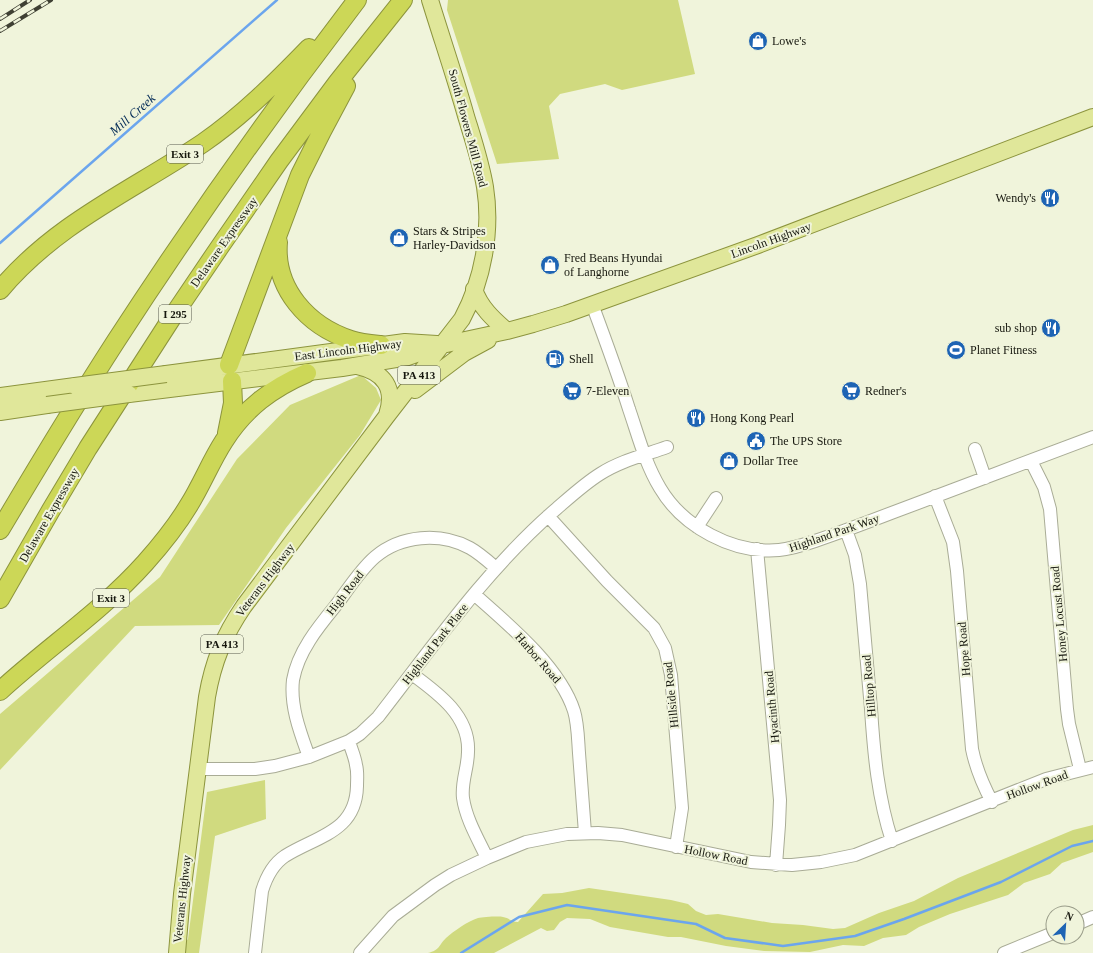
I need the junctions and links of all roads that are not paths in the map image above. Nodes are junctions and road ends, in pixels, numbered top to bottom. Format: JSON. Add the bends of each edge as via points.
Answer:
{"nodes":[{"id":1,"x":356,"y":0,"type":"edge"},
{"id":2,"x":403,"y":0,"type":"edge"},
{"id":3,"x":430,"y":0,"type":"edge"},
{"id":4,"x":370,"y":42,"type":"junction"},
{"id":5,"x":1093,"y":117,"type":"edge"},
{"id":6,"x":280,"y":227,"type":"junction"},
{"id":7,"x":474,"y":289,"type":"junction"},
{"id":8,"x":0,"y":290,"type":"edge"},
{"id":9,"x":592,"y":304,"type":"junction"},
{"id":10,"x":506,"y":331,"type":"junction"},
{"id":11,"x":381,"y":345,"type":"junction"},
{"id":12,"x":442,"y":345,"type":"junction"},
{"id":13,"x":357,"y":366,"type":"junction"},
{"id":14,"x":231,"y":373,"type":"junction"},
{"id":15,"x":307,"y":373,"type":"junction"},
{"id":16,"x":0,"y":396,"type":"edge"},
{"id":17,"x":396,"y":404,"type":"junction"},
{"id":18,"x":0,"y":412,"type":"edge"},
{"id":19,"x":386,"y":417,"type":"junction"},
{"id":20,"x":1093,"y":437,"type":"edge"},
{"id":21,"x":224,"y":441,"type":"junction"},
{"id":22,"x":667,"y":447,"type":"dead end"},
{"id":23,"x":975,"y":449,"type":"dead end"},
{"id":24,"x":645,"y":454,"type":"junction"},
{"id":25,"x":1031,"y":461,"type":"junction"},
{"id":26,"x":985,"y":478,"type":"junction"},
{"id":27,"x":936,"y":496,"type":"junction"},
{"id":28,"x":716,"y":498,"type":"dead end"},
{"id":29,"x":548,"y":516,"type":"junction"},
{"id":30,"x":697,"y":527,"type":"junction"},
{"id":31,"x":0,"y":530,"type":"edge"},
{"id":32,"x":846,"y":530,"type":"junction"},
{"id":33,"x":757,"y":550,"type":"junction"},
{"id":34,"x":496,"y":568,"type":"junction"},
{"id":35,"x":474,"y":594,"type":"junction"},
{"id":36,"x":0,"y":599,"type":"edge"},
{"id":37,"x":412,"y":674,"type":"junction"},
{"id":38,"x":0,"y":691,"type":"edge"},
{"id":39,"x":349,"y":741,"type":"junction"},
{"id":40,"x":308,"y":757,"type":"junction"},
{"id":41,"x":1093,"y":767,"type":"edge"},
{"id":42,"x":198,"y":769,"type":"junction"},
{"id":43,"x":1080,"y":769,"type":"junction"},
{"id":44,"x":992,"y":802,"type":"junction"},
{"id":45,"x":585,"y":833,"type":"junction"},
{"id":46,"x":892,"y":841,"type":"junction"},
{"id":47,"x":676,"y":847,"type":"junction"},
{"id":48,"x":487,"y":858,"type":"junction"},
{"id":49,"x":776,"y":865,"type":"junction"},
{"id":50,"x":1045,"y":937,"type":"edge"},
{"id":51,"x":177,"y":953,"type":"edge"},
{"id":52,"x":255,"y":953,"type":"edge"},
{"id":53,"x":360,"y":953,"type":"edge"},
{"id":54,"x":1004,"y":953,"type":"edge"}],
"edges":[{"from":1,"to":8,"type":"highway","number":"Exit 3","via":[[240,114],[203,142],[75,222],[24,264]]},
{"from":1,"to":31,"type":"highway","number":"I 295","via":[[196,220],[112,348]]},
{"from":2,"to":4,"type":"highway","name":"Delaware Expressway","number":"I 295"},
{"from":3,"to":7,"type":"main road","name":"South Flowers Mill Road","via":[[485,185],[486,238]]},
{"from":4,"to":6,"type":"highway","via":[[310,152]]},
{"from":4,"to":36,"type":"highway","name":"Delaware Expressway","number":"I 295","via":[[280,162],[173,316],[88,448]]},
{"from":5,"to":9,"type":"main road","name":"Lincoln Highway","via":[[765,242]]},
{"from":6,"to":11,"type":"highway","via":[[278,255],[282,276],[299,308],[335,334]]},
{"from":6,"to":14,"type":"highway"},
{"from":7,"to":10,"type":"main road","via":[[477,299],[488,314]]},
{"from":7,"to":12,"type":"main road","name":"South Flowers Mill Road","via":[[462,319]]},
{"from":9,"to":10,"type":"main road","name":"Lincoln Highway"},
{"from":9,"to":24,"type":"street","name":"Highland Park Way"},
{"from":10,"to":12,"type":"main road","name":"Lincoln Highway"},
{"from":10,"to":17,"type":"main road","via":[[464,353]]},
{"from":11,"to":12,"type":"main road","name":"East Lincoln Highway","via":[[405,342]]},
{"from":11,"to":14,"type":"main road","name":"East Lincoln Highway"},
{"from":12,"to":13,"type":"main road","name":"East Lincoln Highway","via":[[408,357]]},
{"from":12,"to":17,"type":"main road","name":"Veterans Highway","number":"PA 413"},
{"from":13,"to":15,"type":"main road","name":"East Lincoln Highway"},
{"from":13,"to":19,"type":"main road","number":"PA 413","via":[[373,371],[384,380],[390,393]]},
{"from":14,"to":15,"type":"main road","name":"East Lincoln Highway"},
{"from":14,"to":16,"type":"main road","name":"East Lincoln Highway","bridge":true,"via":[[166,374]]},
{"from":14,"to":18,"type":"main road","name":"East Lincoln Highway","bridge":true,"via":[[155,391]]},
{"from":14,"to":21,"type":"highway","via":[[234,394]]},
{"from":15,"to":21,"type":"highway","via":[[277,387],[265,396],[243,416]]},
{"from":17,"to":19,"type":"main road","name":"Veterans Highway","number":"PA 413"},
{"from":19,"to":42,"type":"main road","name":"Veterans Highway","number":"PA 413","via":[[244,606],[226,634],[210,681]]},
{"from":20,"to":25,"type":"street","name":"Highland Park Way"},
{"from":21,"to":38,"type":"highway","number":"Exit 3","via":[[189,505],[146,562],[113,596]]},
{"from":22,"to":24,"type":"street","name":"Highland Park Place"},
{"from":23,"to":26,"type":"street"},
{"from":24,"to":29,"type":"street","name":"Highland Park Place","via":[[599,474]]},
{"from":24,"to":30,"type":"street","name":"Highland Park Way","via":[[668,500]]},
{"from":25,"to":26,"type":"street","name":"Highland Park Way"},
{"from":25,"to":43,"type":"street","name":"Honey Locust Road","via":[[1044,487],[1050,508],[1067,709]]},
{"from":26,"to":27,"type":"street","name":"Highland Park Way"},
{"from":27,"to":32,"type":"street","name":"Highland Park Way"},
{"from":27,"to":44,"type":"street","name":"Hope Road","via":[[953,542],[972,749],[979,775]]},
{"from":28,"to":30,"type":"street"},
{"from":29,"to":34,"type":"street","name":"Highland Park Place"},
{"from":29,"to":47,"type":"street","name":"Hillside Road","via":[[654,628],[665,648],[671,675],[682,808]]},
{"from":30,"to":33,"type":"street","name":"Highland Park Way","via":[[728,543]]},
{"from":32,"to":33,"type":"street","name":"Highland Park Way","via":[[792,548]]},
{"from":32,"to":46,"type":"street","name":"Hilltop Road","via":[[857,564],[860,584],[875,762],[879,793]]},
{"from":33,"to":49,"type":"street","name":"Hyacinth Road","via":[[780,800]]},
{"from":34,"to":35,"type":"street","name":"Highland Park Place"},
{"from":34,"to":40,"type":"street","name":"High Road","via":[[469,548],[434,538],[410,540],[390,547],[361,571],[310,639],[302,653],[294,679],[294,708]]},
{"from":35,"to":37,"type":"street","name":"Highland Park Place"},
{"from":35,"to":45,"type":"street","name":"Harbor Road","via":[[548,666],[570,699],[576,720]]},
{"from":37,"to":39,"type":"street","name":"Highland Park Place","via":[[378,717]]},
{"from":37,"to":48,"type":"street","via":[[451,706],[461,721],[468,749],[463,784],[464,806]]},
{"from":39,"to":40,"type":"street","name":"Highland Park Place"},
{"from":39,"to":52,"type":"street","via":[[358,771],[357,794],[352,809],[336,829],[284,857],[274,866],[262,891]]},
{"from":40,"to":42,"type":"street","name":"Highland Park Place","via":[[255,769]]},
{"from":41,"to":43,"type":"street","name":"Hollow Road"},
{"from":42,"to":51,"type":"main road","name":"Veterans Highway","number":"PA 413"},
{"from":43,"to":44,"type":"street","name":"Hollow Road"},
{"from":44,"to":46,"type":"street","name":"Hollow Road"},
{"from":45,"to":47,"type":"street","name":"Hollow Road","via":[[622,835]]},
{"from":45,"to":48,"type":"street","name":"Hollow Road","via":[[526,842]]},
{"from":46,"to":49,"type":"street","name":"Hollow Road","via":[[844,858]]},
{"from":47,"to":49,"type":"street","name":"Hollow Road"},
{"from":48,"to":53,"type":"street","name":"Hollow Road","via":[[435,884],[393,916]]},
{"from":50,"to":54,"type":"street"}]}
